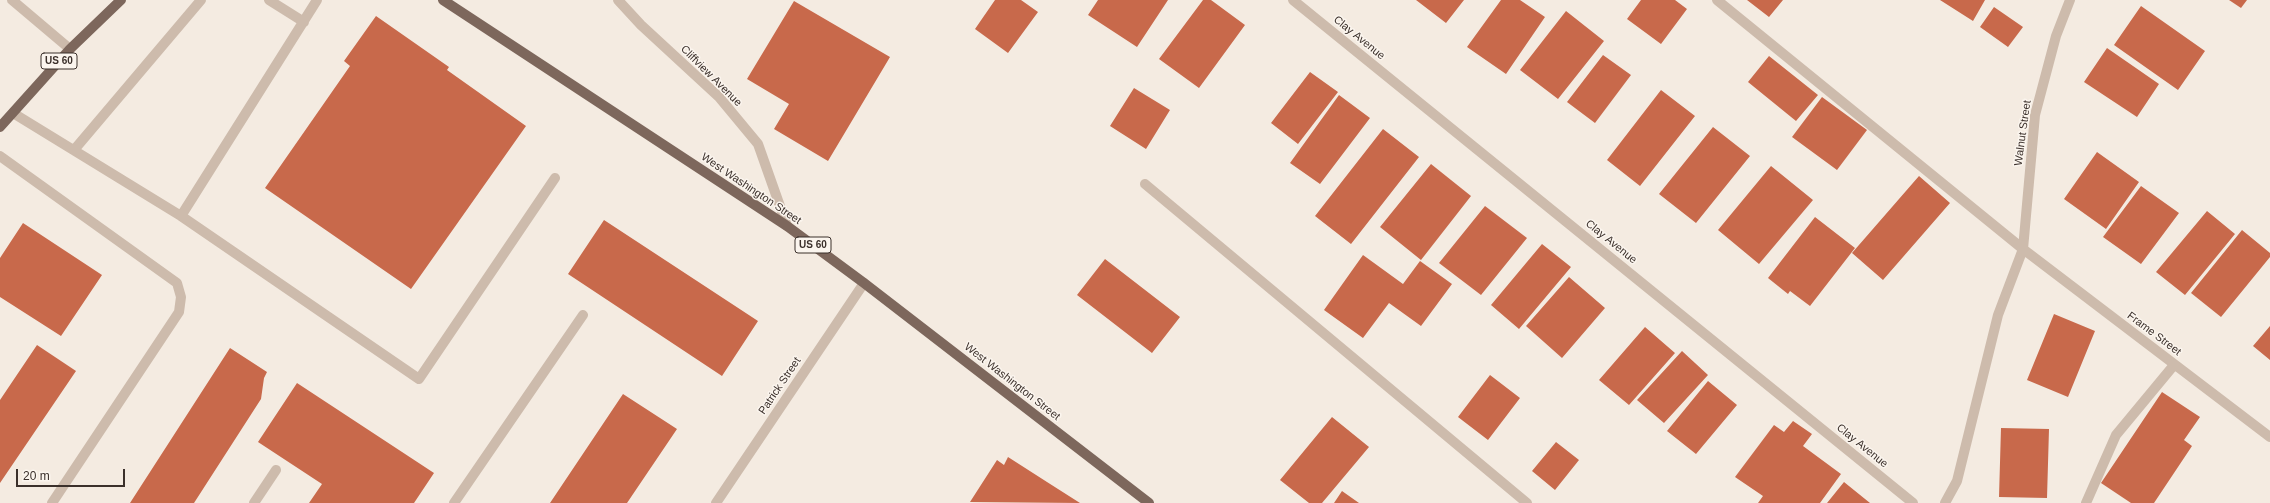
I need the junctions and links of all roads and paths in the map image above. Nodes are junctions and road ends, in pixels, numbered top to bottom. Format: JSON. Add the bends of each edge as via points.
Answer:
{"nodes":[{"id":1,"x":12,"y":0,"type":"edge"},
{"id":2,"x":121,"y":0,"type":"edge"},
{"id":3,"x":201,"y":0,"type":"edge"},
{"id":4,"x":269,"y":0,"type":"edge"},
{"id":5,"x":317,"y":0,"type":"edge"},
{"id":6,"x":442,"y":0,"type":"edge"},
{"id":7,"x":618,"y":0,"type":"edge"},
{"id":8,"x":1293,"y":0,"type":"edge"},
{"id":9,"x":1717,"y":0,"type":"edge"},
{"id":10,"x":2070,"y":0,"type":"edge"},
{"id":11,"x":304,"y":22,"type":"junction"},
{"id":12,"x":70,"y":49,"type":"junction"},
{"id":13,"x":13,"y":113,"type":"junction"},
{"id":14,"x":0,"y":127,"type":"edge"},
{"id":15,"x":74,"y":150,"type":"junction"},
{"id":16,"x":0,"y":156,"type":"edge"},
{"id":17,"x":555,"y":178,"type":"dead end"},
{"id":18,"x":1145,"y":184,"type":"dead end"},
{"id":19,"x":181,"y":216,"type":"junction"},
{"id":20,"x":787,"y":226,"type":"junction"},
{"id":21,"x":2023,"y":249,"type":"junction"},
{"id":22,"x":864,"y":283,"type":"junction"},
{"id":23,"x":583,"y":315,"type":"dead end"},
{"id":24,"x":2174,"y":364,"type":"junction"},
{"id":25,"x":2270,"y":437,"type":"edge"},
{"id":26,"x":276,"y":470,"type":"dead end"},
{"id":27,"x":52,"y":503,"type":"edge"},
{"id":28,"x":254,"y":503,"type":"edge"},
{"id":29,"x":454,"y":503,"type":"edge"},
{"id":30,"x":716,"y":503,"type":"edge"},
{"id":31,"x":1149,"y":503,"type":"edge"},
{"id":32,"x":1527,"y":503,"type":"edge"},
{"id":33,"x":1913,"y":503,"type":"edge"},
{"id":34,"x":1945,"y":503,"type":"edge"},
{"id":35,"x":2086,"y":503,"type":"edge"}],
"edges":[{"from":1,"to":12,"type":"street"},
{"from":2,"to":12,"type":"main road","number":"US 60"},
{"from":3,"to":15,"type":"street"},
{"from":4,"to":11,"type":"street"},
{"from":5,"to":11,"type":"street"},
{"from":6,"to":20,"type":"main road","name":"West Washington Street","number":"US 60"},
{"from":7,"to":20,"type":"street","name":"Cliffview Avenue","via":[[641,25],[719,97],[758,144]]},
{"from":8,"to":33,"type":"street","name":"Clay Avenue"},
{"from":9,"to":21,"type":"street","name":"Frame Street"},
{"from":10,"to":21,"type":"street","name":"Walnut Street","via":[[2056,36],[2035,115]]},
{"from":11,"to":19,"type":"street"},
{"from":12,"to":13,"type":"main road","number":"US 60"},
{"from":13,"to":14,"type":"main road","number":"US 60"},
{"from":13,"to":15,"type":"street"},
{"from":15,"to":19,"type":"street"},
{"from":16,"to":27,"type":"street","via":[[177,283],[181,297],[178,312]]},
{"from":17,"to":19,"type":"street","via":[[419,379]]},
{"from":18,"to":32,"type":"street"},
{"from":20,"to":22,"type":"main road","name":"West Washington Street","number":"US 60"},
{"from":21,"to":24,"type":"street","name":"Frame Street"},
{"from":21,"to":34,"type":"street","name":"Walnut Street","via":[[1998,315],[1957,481]]},
{"from":22,"to":30,"type":"street","name":"Patrick Street"},
{"from":22,"to":31,"type":"main road","name":"West Washington Street","number":"US 60"},
{"from":23,"to":29,"type":"street"},
{"from":24,"to":25,"type":"street","name":"Frame Street"},
{"from":24,"to":35,"type":"street","via":[[2116,436]]},
{"from":26,"to":28,"type":"street"}]}
